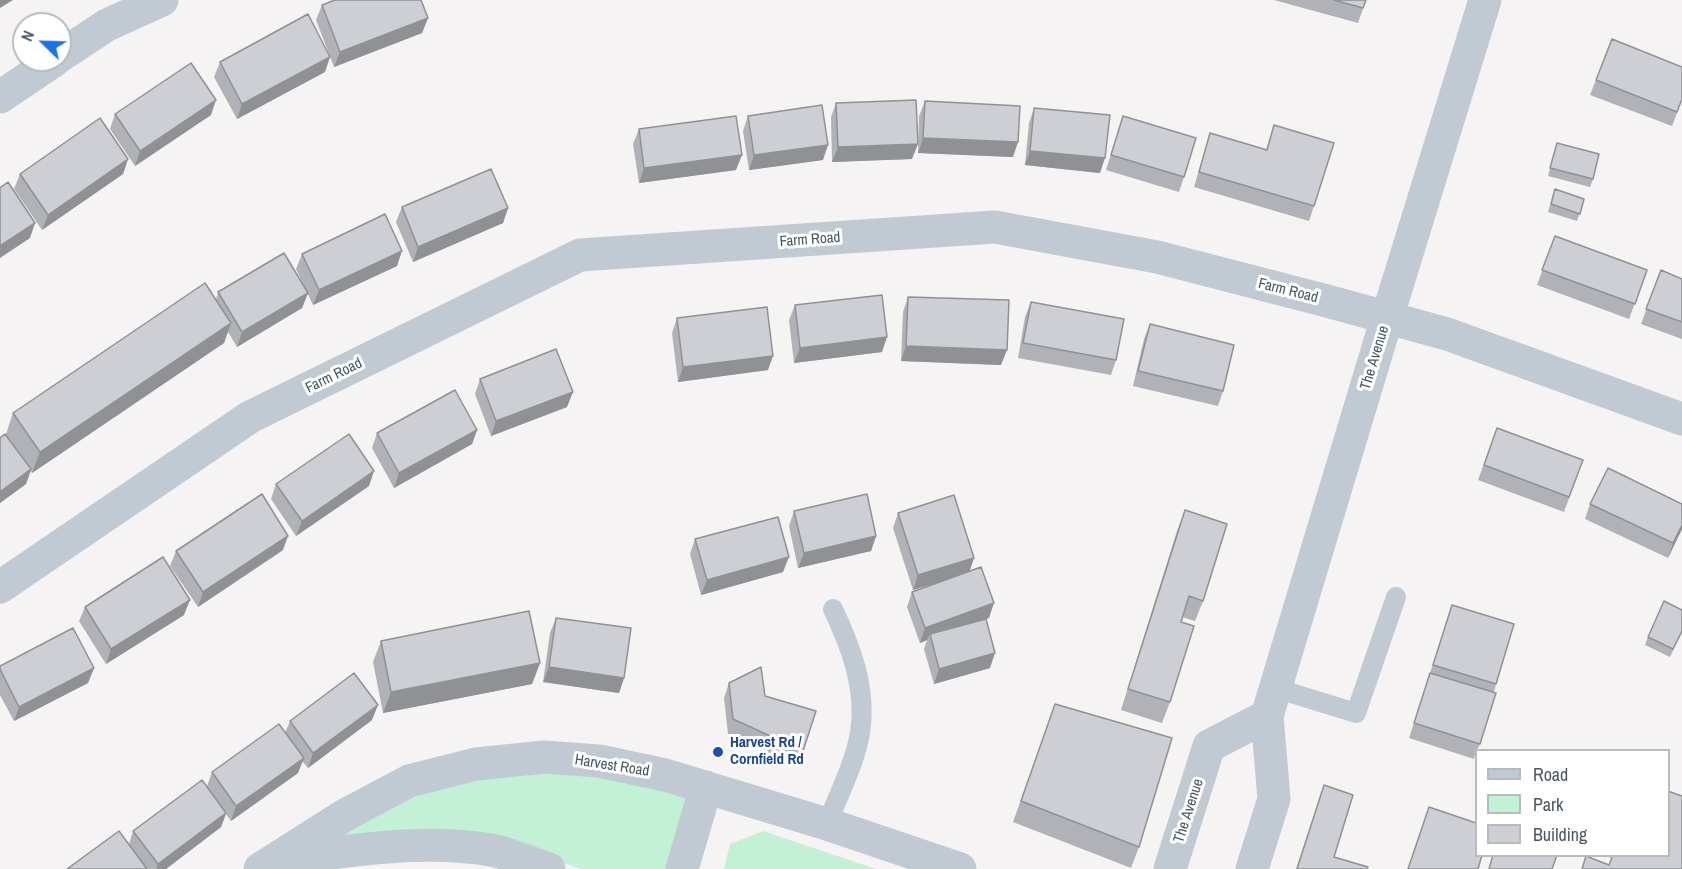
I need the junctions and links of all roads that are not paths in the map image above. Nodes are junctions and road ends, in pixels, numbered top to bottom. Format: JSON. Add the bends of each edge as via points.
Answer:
{"nodes":[{"id":1,"x":162,"y":0,"type":"edge"},
{"id":2,"x":1485,"y":0,"type":"edge"},
{"id":3,"x":72,"y":49,"type":"edge"},
{"id":4,"x":37,"y":72,"type":"edge"},
{"id":5,"x":0,"y":97,"type":"edge"},
{"id":6,"x":1387,"y":318,"type":"junction"},
{"id":7,"x":1682,"y":419,"type":"edge"},
{"id":8,"x":0,"y":587,"type":"edge"},
{"id":9,"x":1396,"y":597,"type":"dead end"},
{"id":10,"x":833,"y":609,"type":"dead end"},
{"id":11,"x":1271,"y":702,"type":"junction"},
{"id":12,"x":706,"y":787,"type":"junction"},
{"id":13,"x":827,"y":824,"type":"junction"},
{"id":14,"x":266,"y":865,"type":"edge"},
{"id":15,"x":549,"y":869,"type":"edge"},
{"id":16,"x":682,"y":869,"type":"edge"},
{"id":17,"x":960,"y":869,"type":"edge"},
{"id":18,"x":1170,"y":869,"type":"edge"},
{"id":19,"x":1252,"y":869,"type":"edge"}],
"edges":[{"from":1,"to":3,"type":"street","via":[[107,25]]},
{"from":2,"to":6,"type":"street","name":"The Avenue"},
{"from":4,"to":5,"type":"street"},
{"from":6,"to":7,"type":"street","name":"Farm Road","via":[[1447,334]]},
{"from":6,"to":8,"type":"street","name":"Farm Road","via":[[1156,257],[995,227],[580,255],[250,417]]},
{"from":6,"to":11,"type":"street","name":"The Avenue"},
{"from":9,"to":11,"type":"lane","via":[[1356,713]]},
{"from":10,"to":13,"type":"lane","via":[[850,646],[860,690],[860,733]]},
{"from":11,"to":18,"type":"street","name":"The Avenue","via":[[1209,746]]},
{"from":11,"to":19,"type":"street","name":"The Avenue","via":[[1274,799]]},
{"from":12,"to":13,"type":"street","name":"Harvest Road"},
{"from":12,"to":14,"type":"street","name":"Harvest Road","via":[[599,761],[544,757],[476,764],[409,781],[345,815]]},
{"from":12,"to":16,"type":"street"},
{"from":13,"to":17,"type":"street","name":"Harvest Road"},
{"from":14,"to":15,"type":"street","name":"Harvest Road","via":[[400,846],[446,844],[494,850]]}]}
